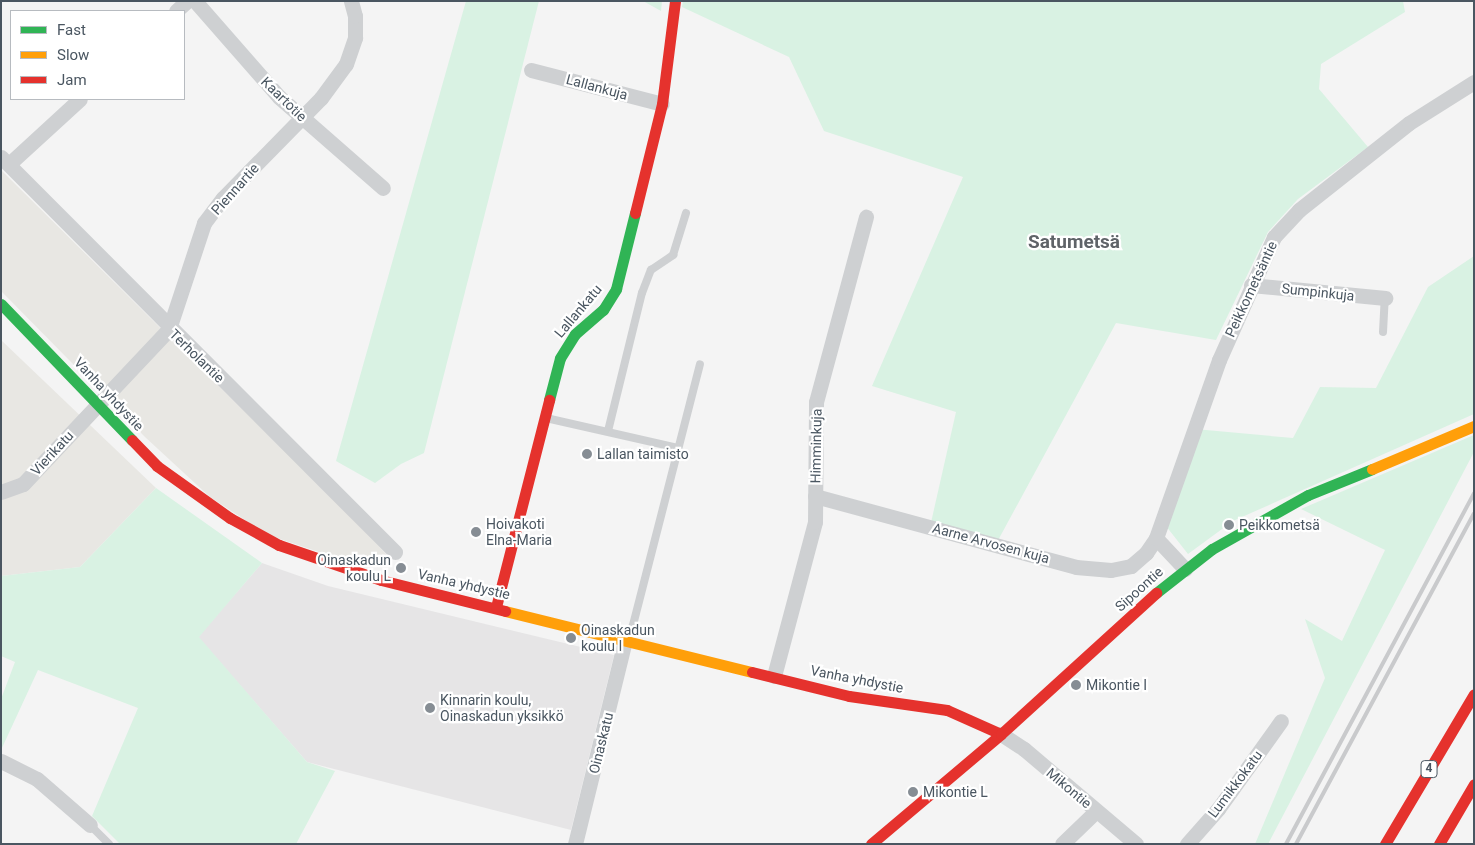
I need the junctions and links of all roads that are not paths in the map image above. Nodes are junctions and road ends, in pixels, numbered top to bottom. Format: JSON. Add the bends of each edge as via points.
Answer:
{"nodes":[{"id":1,"x":187,"y":1,"type":"edge"},
{"id":2,"x":194,"y":1,"type":"edge"},
{"id":3,"x":351,"y":1,"type":"edge"},
{"id":4,"x":675,"y":1,"type":"edge"},
{"id":5,"x":177,"y":10,"type":"edge"},
{"id":6,"x":531,"y":70,"type":"dead end"},
{"id":7,"x":1474,"y":82,"type":"edge"},
{"id":8,"x":79,"y":100,"type":"edge"},
{"id":9,"x":662,"y":104,"type":"junction"},
{"id":10,"x":300,"y":118,"type":"junction"},
{"id":11,"x":5,"y":160,"type":"edge"},
{"id":12,"x":383,"y":188,"type":"dead end"},
{"id":13,"x":686,"y":213,"type":"dead end"},
{"id":14,"x":866,"y":217,"type":"dead end"},
{"id":15,"x":1251,"y":285,"type":"junction"},
{"id":16,"x":1385,"y":298,"type":"joint"},
{"id":17,"x":1,"y":304,"type":"edge"},
{"id":18,"x":170,"y":328,"type":"junction"},
{"id":19,"x":1383,"y":332,"type":"dead end"},
{"id":20,"x":700,"y":364,"type":"dead end"},
{"id":21,"x":97,"y":405,"type":"junction"},
{"id":22,"x":545,"y":418,"type":"junction"},
{"id":23,"x":1474,"y":426,"type":"edge"},
{"id":24,"x":608,"y":431,"type":"junction"},
{"id":25,"x":678,"y":448,"type":"junction"},
{"id":26,"x":1,"y":492,"type":"edge"},
{"id":27,"x":815,"y":496,"type":"junction"},
{"id":28,"x":1156,"y":538,"type":"junction"},
{"id":29,"x":395,"y":552,"type":"dead end"},
{"id":30,"x":1185,"y":569,"type":"junction"},
{"id":31,"x":496,"y":607,"type":"junction"},
{"id":32,"x":625,"y":641,"type":"junction"},
{"id":33,"x":774,"y":676,"type":"junction"},
{"id":34,"x":1474,"y":694,"type":"edge"},
{"id":35,"x":1281,"y":721,"type":"dead end"},
{"id":36,"x":1001,"y":734,"type":"junction"},
{"id":37,"x":1,"y":761,"type":"edge"},
{"id":38,"x":1474,"y":784,"type":"edge"},
{"id":39,"x":1096,"y":811,"type":"junction"},
{"id":40,"x":90,"y":825,"type":"joint"},
{"id":41,"x":109,"y":844,"type":"edge"},
{"id":42,"x":576,"y":844,"type":"edge"},
{"id":43,"x":870,"y":844,"type":"edge"},
{"id":44,"x":1062,"y":844,"type":"edge"},
{"id":45,"x":1136,"y":844,"type":"edge"},
{"id":46,"x":1187,"y":844,"type":"edge"},
{"id":47,"x":1385,"y":844,"type":"edge"},
{"id":48,"x":1439,"y":844,"type":"edge"}],
"edges":[{"from":1,"to":5,"type":"street"},
{"from":2,"to":10,"type":"street","name":"Kaartotie"},
{"from":3,"to":10,"type":"street","name":"Piennartie","via":[[355,38],[346,64],[321,98]]},
{"from":4,"to":9,"type":"main road","name":"Lallankatu"},
{"from":6,"to":9,"type":"street","name":"Lallankuja"},
{"from":7,"to":15,"type":"street","name":"Peikkometsäntie","via":[[1409,123],[1299,210],[1274,237]]},
{"from":8,"to":11,"type":"street"},
{"from":9,"to":22,"type":"main road","name":"Lallankatu","via":[[616,289],[603,310],[575,334],[560,358]]},
{"from":10,"to":12,"type":"street","name":"Kaartotie","via":[[322,132]]},
{"from":10,"to":18,"type":"street","name":"Piennartie","via":[[222,198],[204,223]]},
{"from":11,"to":18,"type":"street","name":"Terholantie"},
{"from":13,"to":24,"type":"lane","via":[[673,255],[651,270],[642,293]]},
{"from":14,"to":27,"type":"street","name":"Himminkuja","via":[[816,402]]},
{"from":15,"to":16,"type":"street","name":"Sumpinkuja"},
{"from":15,"to":28,"type":"street","name":"Peikkometsäntie","via":[[1220,360]]},
{"from":16,"to":19,"type":"lane"},
{"from":17,"to":21,"type":"main road","name":"Vanha yhdystie"},
{"from":18,"to":21,"type":"street","name":"Piennartie"},
{"from":18,"to":29,"type":"street","name":"Terholantie"},
{"from":20,"to":25,"type":"lane"},
{"from":21,"to":26,"type":"street","name":"Vierikatu","via":[[23,484]]},
{"from":21,"to":31,"type":"main road","name":"Vanha yhdystie","via":[[157,466],[230,518],[279,545],[382,580]]},
{"from":22,"to":24,"type":"lane"},
{"from":22,"to":31,"type":"main road","name":"Lallankatu"},
{"from":23,"to":30,"type":"main road","name":"Sipoontie","via":[[1308,495],[1212,549]]},
{"from":24,"to":25,"type":"lane"},
{"from":25,"to":32,"type":"lane","via":[[632,626]]},
{"from":27,"to":28,"type":"street","name":"Aarne Arvosen kuja","via":[[1076,567],[1111,570],[1131,566],[1146,554]]},
{"from":27,"to":33,"type":"street","name":"Himminkuja","via":[[815,522]]},
{"from":28,"to":30,"type":"street"},
{"from":30,"to":36,"type":"main road","name":"Sipoontie"},
{"from":31,"to":32,"type":"main road","name":"Vanha yhdystie"},
{"from":32,"to":33,"type":"main road","name":"Vanha yhdystie"},
{"from":32,"to":42,"type":"street","name":"Oinaskatu"},
{"from":33,"to":36,"type":"main road","name":"Vanha yhdystie","via":[[879,702],[947,710]]},
{"from":34,"to":47,"type":"main road","number":"4"},
{"from":35,"to":46,"type":"street","name":"Lumikkokatu","via":[[1218,809]]},
{"from":36,"to":39,"type":"street","name":"Mikontie","via":[[1024,749]]},
{"from":36,"to":43,"type":"main road","name":"Sipoontie"},
{"from":37,"to":40,"type":"street","via":[[37,779]]},
{"from":38,"to":48,"type":"main road"},
{"from":39,"to":44,"type":"street"},
{"from":39,"to":45,"type":"street","name":"Mikontie"},
{"from":40,"to":41,"type":"lane"}]}
